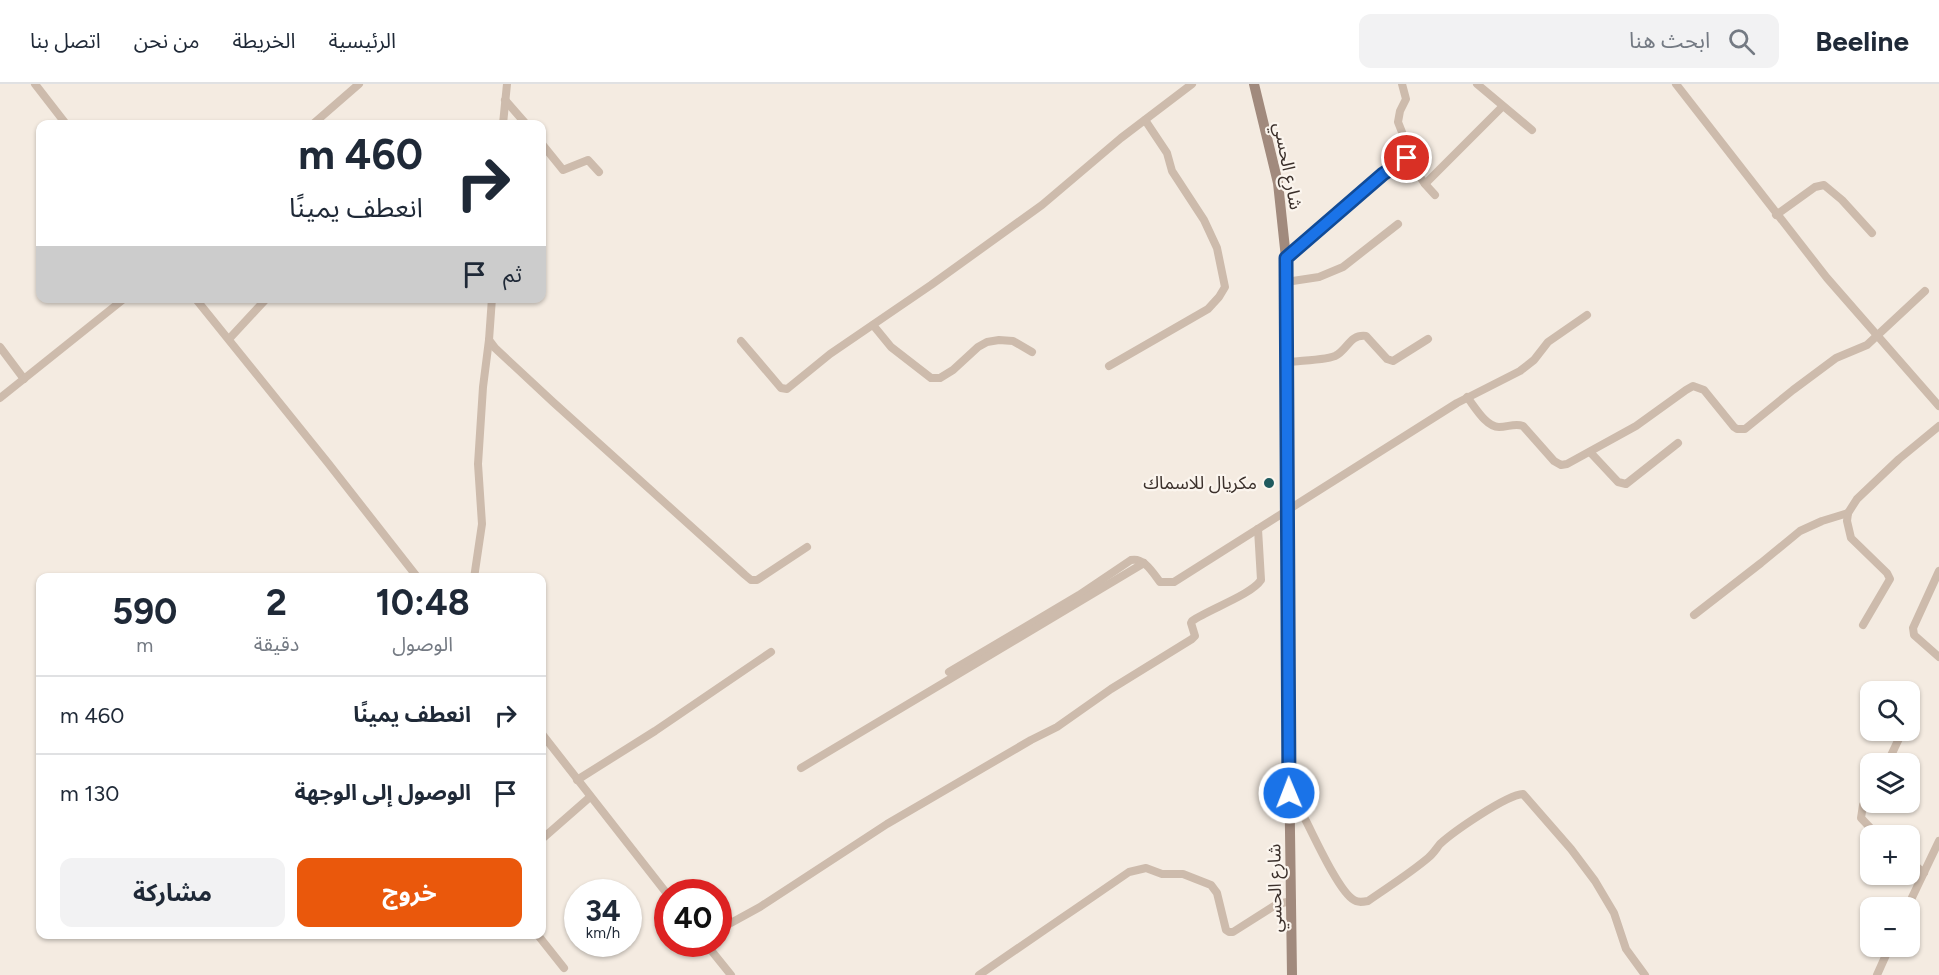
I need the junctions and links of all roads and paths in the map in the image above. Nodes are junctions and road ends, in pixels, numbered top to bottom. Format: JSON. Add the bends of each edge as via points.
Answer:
{"nodes":[{"id":1,"x":35,"y":84,"type":"edge"},
{"id":2,"x":359,"y":84,"type":"edge"},
{"id":3,"x":507,"y":84,"type":"edge"},
{"id":4,"x":1192,"y":84,"type":"edge"},
{"id":5,"x":1254,"y":84,"type":"edge"},
{"id":6,"x":1402,"y":84,"type":"edge"},
{"id":7,"x":1477,"y":84,"type":"edge"},
{"id":8,"x":1676,"y":84,"type":"edge"},
{"id":9,"x":506,"y":100,"type":"junction"},
{"id":10,"x":1502,"y":107,"type":"junction"},
{"id":11,"x":63,"y":120,"type":"edge"},
{"id":12,"x":318,"y":120,"type":"edge"},
{"id":13,"x":504,"y":120,"type":"edge"},
{"id":14,"x":523,"y":120,"type":"edge"},
{"id":15,"x":1145,"y":120,"type":"junction"},
{"id":16,"x":1532,"y":130,"type":"dead end"},
{"id":17,"x":546,"y":149,"type":"edge"},
{"id":18,"x":1407,"y":158,"type":"junction"},
{"id":19,"x":599,"y":172,"type":"dead end"},
{"id":20,"x":1425,"y":184,"type":"junction"},
{"id":21,"x":1435,"y":195,"type":"dead end"},
{"id":22,"x":1776,"y":215,"type":"junction"},
{"id":23,"x":1398,"y":224,"type":"dead end"},
{"id":24,"x":1872,"y":233,"type":"dead end"},
{"id":25,"x":1286,"y":258,"type":"junction"},
{"id":26,"x":1286,"y":282,"type":"junction"},
{"id":27,"x":1925,"y":291,"type":"dead end"},
{"id":28,"x":119,"y":303,"type":"edge"},
{"id":29,"x":199,"y":303,"type":"edge"},
{"id":30,"x":262,"y":303,"type":"edge"},
{"id":31,"x":492,"y":303,"type":"edge"},
{"id":32,"x":1587,"y":315,"type":"dead end"},
{"id":33,"x":873,"y":325,"type":"junction"},
{"id":34,"x":1877,"y":337,"type":"junction"},
{"id":35,"x":229,"y":339,"type":"junction"},
{"id":36,"x":1428,"y":339,"type":"dead end"},
{"id":37,"x":489,"y":340,"type":"junction"},
{"id":38,"x":741,"y":341,"type":"dead end"},
{"id":39,"x":0,"y":347,"type":"edge"},
{"id":40,"x":1032,"y":352,"type":"dead end"},
{"id":41,"x":1287,"y":362,"type":"junction"},
{"id":42,"x":1109,"y":366,"type":"dead end"},
{"id":43,"x":24,"y":379,"type":"junction"},
{"id":44,"x":1467,"y":397,"type":"junction"},
{"id":45,"x":0,"y":398,"type":"edge"},
{"id":46,"x":1939,"y":406,"type":"edge"},
{"id":47,"x":1939,"y":426,"type":"edge"},
{"id":48,"x":1678,"y":443,"type":"dead end"},
{"id":49,"x":1590,"y":452,"type":"junction"},
{"id":50,"x":1287,"y":510,"type":"junction"},
{"id":51,"x":1848,"y":513,"type":"junction"},
{"id":52,"x":1258,"y":530,"type":"junction"},
{"id":53,"x":807,"y":547,"type":"dead end"},
{"id":54,"x":1144,"y":563,"type":"junction"},
{"id":55,"x":1939,"y":571,"type":"edge"},
{"id":56,"x":414,"y":573,"type":"edge"},
{"id":57,"x":475,"y":573,"type":"edge"},
{"id":58,"x":1694,"y":615,"type":"dead end"},
{"id":59,"x":1863,"y":625,"type":"dead end"},
{"id":60,"x":771,"y":652,"type":"dead end"},
{"id":61,"x":1939,"y":657,"type":"edge"},
{"id":62,"x":949,"y":672,"type":"dead end"},
{"id":63,"x":546,"y":739,"type":"edge"},
{"id":64,"x":801,"y":768,"type":"dead end"},
{"id":65,"x":577,"y":780,"type":"junction"},
{"id":66,"x":1289,"y":793,"type":"junction"},
{"id":67,"x":590,"y":797,"type":"junction"},
{"id":68,"x":546,"y":836,"type":"edge"},
{"id":69,"x":1939,"y":841,"type":"edge"},
{"id":70,"x":1920,"y":870,"type":"edge"},
{"id":71,"x":1924,"y":873,"type":"junction"},
{"id":72,"x":655,"y":879,"type":"edge"},
{"id":73,"x":1913,"y":897,"type":"edge"},
{"id":74,"x":1292,"y":901,"type":"junction"},
{"id":75,"x":732,"y":922,"type":"edge"},
{"id":76,"x":541,"y":939,"type":"edge"},
{"id":77,"x":716,"y":957,"type":"edge"},
{"id":78,"x":1885,"y":957,"type":"edge"},
{"id":79,"x":564,"y":968,"type":"dead end"},
{"id":80,"x":731,"y":975,"type":"edge"},
{"id":81,"x":979,"y":975,"type":"edge"},
{"id":82,"x":1292,"y":975,"type":"edge"},
{"id":83,"x":1645,"y":975,"type":"edge"},
{"id":84,"x":1877,"y":975,"type":"edge"}],
"edges":[{"from":1,"to":11,"type":"street"},
{"from":2,"to":12,"type":"street"},
{"from":3,"to":9,"type":"street"},
{"from":4,"to":15,"type":"street"},
{"from":5,"to":25,"type":"street","name":"شارع الحسي","via":[[1278,183]]},
{"from":6,"to":18,"type":"street","via":[[1406,99],[1398,122],[1409,150]]},
{"from":7,"to":10,"type":"street"},
{"from":8,"to":22,"type":"street"},
{"from":9,"to":13,"type":"street"},
{"from":9,"to":14,"type":"street"},
{"from":10,"to":16,"type":"street"},
{"from":10,"to":20,"type":"street"},
{"from":15,"to":33,"type":"street","via":[[1042,205]]},
{"from":15,"to":42,"type":"street","via":[[1204,220],[1217,248],[1225,287],[1208,309]]},
{"from":17,"to":19,"type":"street","via":[[563,170],[588,160]]},
{"from":18,"to":20,"type":"street"},
{"from":18,"to":25,"type":"street"},
{"from":20,"to":21,"type":"street"},
{"from":22,"to":24,"type":"street","via":[[1815,187],[1824,185]]},
{"from":22,"to":34,"type":"street"},
{"from":23,"to":26,"type":"street","via":[[1343,267],[1318,277]]},
{"from":25,"to":26,"type":"street","name":"شارع الحسي"},
{"from":26,"to":41,"type":"street","name":"شارع الحسي"},
{"from":27,"to":34,"type":"street"},
{"from":28,"to":43,"type":"street"},
{"from":29,"to":35,"type":"street"},
{"from":30,"to":35,"type":"street"},
{"from":31,"to":37,"type":"street"},
{"from":32,"to":44,"type":"street","via":[[1548,342],[1520,370]]},
{"from":33,"to":38,"type":"street","via":[[787,389],[781,388]]},
{"from":33,"to":40,"type":"street","via":[[891,347],[931,378],[940,378],[953,370],[987,342],[1013,341]]},
{"from":34,"to":46,"type":"street"},
{"from":34,"to":49,"type":"street","via":[[1836,358],[1745,429],[1734,427],[1704,390],[1693,386]]},
{"from":35,"to":56,"type":"street"},
{"from":36,"to":41,"type":"street","via":[[1393,361],[1366,336],[1361,336],[1335,356]]},
{"from":37,"to":53,"type":"street","via":[[544,395],[751,580],[757,580]]},
{"from":37,"to":57,"type":"street","via":[[477,464],[482,524]]},
{"from":39,"to":43,"type":"street"},
{"from":41,"to":50,"type":"street","name":"شارع الحسي"},
{"from":43,"to":45,"type":"street"},
{"from":44,"to":49,"type":"street","via":[[1492,425],[1523,426],[1558,465]]},
{"from":44,"to":50,"type":"street"},
{"from":47,"to":51,"type":"street","via":[[1857,499]]},
{"from":48,"to":49,"type":"street","via":[[1626,484],[1618,482]]},
{"from":50,"to":52,"type":"street"},
{"from":50,"to":66,"type":"street","name":"شارع الحسي"},
{"from":51,"to":58,"type":"street","via":[[1800,531]]},
{"from":51,"to":59,"type":"street","via":[[1851,538],[1890,577]]},
{"from":52,"to":54,"type":"street","via":[[1174,582],[1160,582]]},
{"from":52,"to":75,"type":"street","via":[[1259,584],[1192,621],[1192,639],[1052,730],[896,819]]},
{"from":54,"to":62,"type":"street","via":[[1137,558],[1131,560]]},
{"from":54,"to":64,"type":"street"},
{"from":55,"to":61,"type":"street","via":[[1913,628],[1914,635]]},
{"from":60,"to":65,"type":"street"},
{"from":63,"to":65,"type":"street"},
{"from":65,"to":67,"type":"street"},
{"from":66,"to":74,"type":"street","name":"شارع الحسي"},
{"from":66,"to":83,"type":"street","via":[[1331,870],[1356,902],[1368,901],[1428,858],[1457,831],[1523,794],[1595,881],[1614,912],[1626,949]]},
{"from":67,"to":68,"type":"street"},
{"from":67,"to":72,"type":"street"},
{"from":69,"to":71,"type":"street"},
{"from":70,"to":71,"type":"street"},
{"from":71,"to":73,"type":"street"},
{"from":74,"to":81,"type":"street","via":[[1277,904],[1229,932],[1211,885],[1183,874],[1139,868]]},
{"from":74,"to":82,"type":"street","name":"شارع الحسي"},
{"from":76,"to":79,"type":"street"},
{"from":77,"to":80,"type":"street"},
{"from":78,"to":84,"type":"street"}]}
